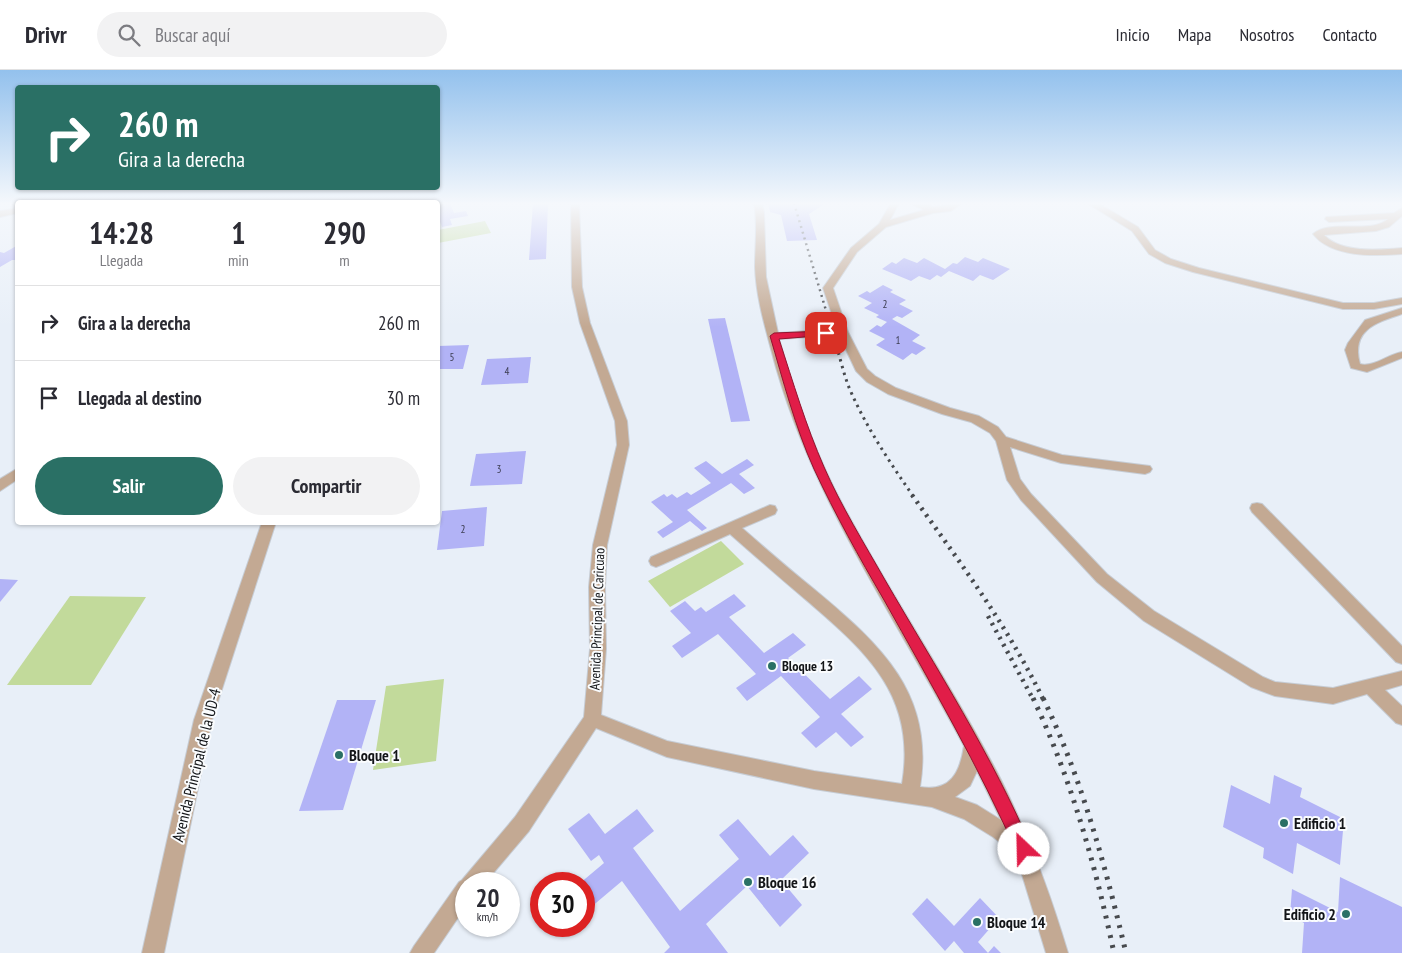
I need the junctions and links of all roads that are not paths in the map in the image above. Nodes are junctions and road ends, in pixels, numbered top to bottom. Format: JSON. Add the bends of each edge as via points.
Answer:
{"nodes":[{"id":1,"x":576,"y":244,"type":"edge"},
{"id":2,"x":762,"y":244,"type":"edge"},
{"id":3,"x":861,"y":244,"type":"edge"},
{"id":4,"x":1146,"y":244,"type":"edge"},
{"id":5,"x":1334,"y":244,"type":"edge"},
{"id":6,"x":1402,"y":251,"type":"edge"},
{"id":7,"x":1402,"y":301,"type":"edge"},
{"id":8,"x":1402,"y":311,"type":"edge"},
{"id":9,"x":843,"y":332,"type":"junction"},
{"id":10,"x":774,"y":336,"type":"junction"},
{"id":11,"x":1402,"y":355,"type":"edge"},
{"id":12,"x":1002,"y":440,"type":"junction"},
{"id":13,"x":1144,"y":469,"type":"dead end"},
{"id":14,"x":15,"y":474,"type":"edge"},
{"id":15,"x":0,"y":486,"type":"edge"},
{"id":16,"x":1257,"y":508,"type":"dead end"},
{"id":17,"x":770,"y":510,"type":"dead end"},
{"id":18,"x":269,"y":525,"type":"edge"},
{"id":19,"x":731,"y":527,"type":"junction"},
{"id":20,"x":656,"y":561,"type":"dead end"},
{"id":21,"x":1402,"y":657,"type":"edge"},
{"id":22,"x":1402,"y":678,"type":"edge"},
{"id":23,"x":1371,"y":687,"type":"junction"},
{"id":24,"x":1402,"y":717,"type":"edge"},
{"id":25,"x":592,"y":720,"type":"junction"},
{"id":26,"x":973,"y":745,"type":"junction"},
{"id":27,"x":910,"y":794,"type":"junction"},
{"id":28,"x":932,"y":798,"type":"junction"},
{"id":29,"x":1024,"y":849,"type":"junction"},
{"id":30,"x":481,"y":872,"type":"edge"},
{"id":31,"x":455,"y":905,"type":"edge"},
{"id":32,"x":153,"y":953,"type":"edge"},
{"id":33,"x":421,"y":953,"type":"edge"},
{"id":34,"x":1057,"y":953,"type":"edge"}],
"edges":[{"from":1,"to":25,"type":"street","name":"Avenida Principal de Caricuao","via":[[577,287],[585,323],[623,434],[600,545],[598,649]]},
{"from":2,"to":10,"type":"street","via":[[761,274]]},
{"from":3,"to":9,"type":"street","via":[[828,288]]},
{"from":4,"to":7,"type":"street","via":[[1152,252],[1168,261],[1196,270],[1343,306],[1374,306]]},
{"from":5,"to":6,"type":"street","via":[[1380,252]]},
{"from":8,"to":11,"type":"street","via":[[1369,322],[1351,350],[1355,366],[1360,369],[1369,369]]},
{"from":9,"to":10,"type":"street"},
{"from":9,"to":12,"type":"street","via":[[862,371],[871,380],[913,400],[975,419],[994,430]]},
{"from":10,"to":26,"type":"street","via":[[801,422],[832,496]]},
{"from":12,"to":13,"type":"street","via":[[1061,459]]},
{"from":12,"to":23,"type":"street","via":[[1014,480],[1026,497],[1102,578],[1176,634],[1257,682],[1275,689],[1333,696]]},
{"from":14,"to":15,"type":"street"},
{"from":16,"to":21,"type":"street"},
{"from":17,"to":19,"type":"street"},
{"from":18,"to":32,"type":"street","name":"Avenida Principal de la UD-4","via":[[203,720]]},
{"from":19,"to":20,"type":"street"},
{"from":19,"to":27,"type":"street","via":[[861,638],[887,671],[902,696],[912,724],[915,767]]},
{"from":22,"to":23,"type":"street"},
{"from":23,"to":24,"type":"street"},
{"from":25,"to":27,"type":"street","via":[[667,749],[814,780]]},
{"from":25,"to":30,"type":"street","name":"Avenida Principal de Caricuao","via":[[522,824]]},
{"from":26,"to":28,"type":"street","via":[[970,768],[962,782]]},
{"from":26,"to":29,"type":"street"},
{"from":27,"to":28,"type":"street"},
{"from":28,"to":29,"type":"street","via":[[970,812]]},
{"from":29,"to":34,"type":"street"},
{"from":31,"to":33,"type":"street"}]}
